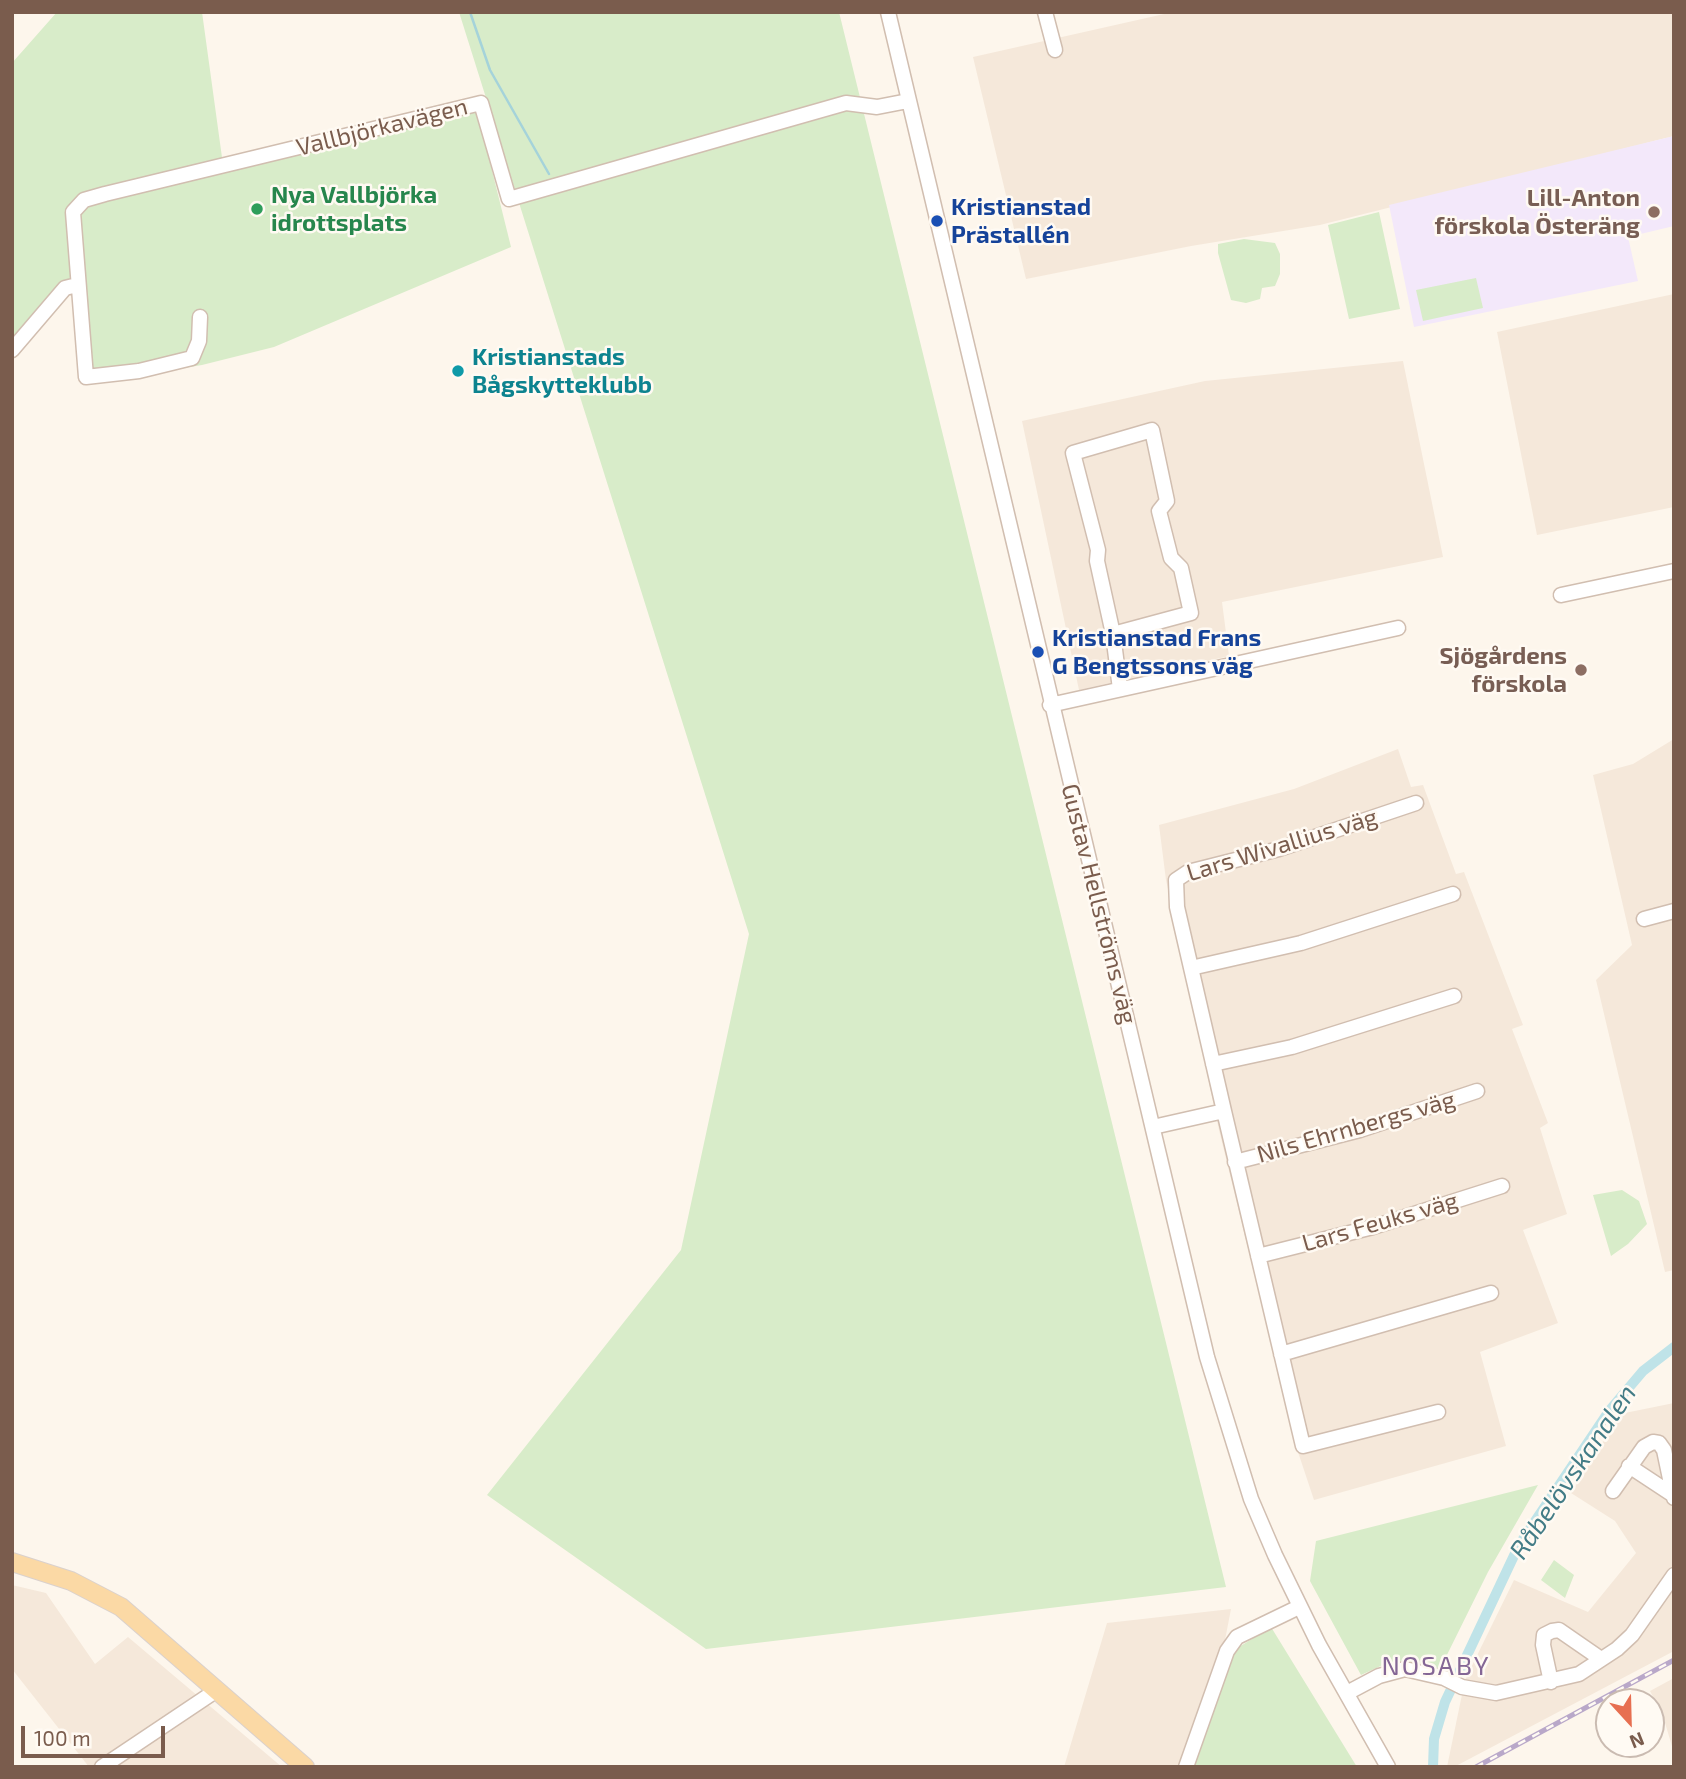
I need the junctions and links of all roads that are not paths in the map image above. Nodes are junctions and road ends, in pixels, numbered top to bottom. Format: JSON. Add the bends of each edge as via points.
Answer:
{"nodes":[{"id":1,"x":888,"y":12,"type":"edge"},
{"id":2,"x":1045,"y":12,"type":"edge"},
{"id":3,"x":1055,"y":50,"type":"dead end"},
{"id":4,"x":908,"y":100,"type":"junction"},
{"id":5,"x":77,"y":285,"type":"junction"},
{"id":6,"x":200,"y":317,"type":"dead end"},
{"id":7,"x":12,"y":350,"type":"edge"},
{"id":8,"x":1674,"y":571,"type":"edge"},
{"id":9,"x":1561,"y":596,"type":"dead end"},
{"id":10,"x":1398,"y":628,"type":"dead end"},
{"id":11,"x":1113,"y":634,"type":"junction"},
{"id":12,"x":1120,"y":689,"type":"junction"},
{"id":13,"x":1050,"y":705,"type":"junction"},
{"id":14,"x":1416,"y":803,"type":"dead end"},
{"id":15,"x":1453,"y":894,"type":"dead end"},
{"id":16,"x":1674,"y":911,"type":"edge"},
{"id":17,"x":1644,"y":919,"type":"dead end"},
{"id":18,"x":1191,"y":968,"type":"junction"},
{"id":19,"x":1454,"y":996,"type":"dead end"},
{"id":20,"x":1213,"y":1063,"type":"junction"},
{"id":21,"x":1477,"y":1091,"type":"dead end"},
{"id":22,"x":1224,"y":1111,"type":"junction"},
{"id":23,"x":1153,"y":1127,"type":"junction"},
{"id":24,"x":1235,"y":1162,"type":"junction"},
{"id":25,"x":1502,"y":1186,"type":"dead end"},
{"id":26,"x":1258,"y":1256,"type":"junction"},
{"id":27,"x":1491,"y":1293,"type":"dead end"},
{"id":28,"x":1281,"y":1354,"type":"junction"},
{"id":29,"x":1438,"y":1412,"type":"dead end"},
{"id":30,"x":1629,"y":1466,"type":"junction"},
{"id":31,"x":1613,"y":1490,"type":"dead end"},
{"id":32,"x":1673,"y":1496,"type":"edge"},
{"id":33,"x":12,"y":1562,"type":"edge"},
{"id":34,"x":1674,"y":1574,"type":"edge"},
{"id":35,"x":1299,"y":1607,"type":"junction"},
{"id":36,"x":1601,"y":1659,"type":"junction"},
{"id":37,"x":1551,"y":1682,"type":"junction"},
{"id":38,"x":217,"y":1690,"type":"junction"},
{"id":39,"x":1348,"y":1693,"type":"junction"},
{"id":40,"x":102,"y":1767,"type":"edge"},
{"id":41,"x":305,"y":1767,"type":"edge"},
{"id":42,"x":1186,"y":1767,"type":"edge"},
{"id":43,"x":1388,"y":1767,"type":"edge"}],
"edges":[{"from":1,"to":4,"type":"street","name":"Gustav Hellströms väg"},
{"from":2,"to":3,"type":"street"},
{"from":4,"to":5,"type":"street","name":"Vallbjörkavägen","via":[[877,107],[846,103],[509,199],[481,103],[84,200],[73,212]]},
{"from":4,"to":13,"type":"street","name":"Gustav Hellströms väg"},
{"from":5,"to":6,"type":"street","via":[[86,377],[192,358],[199,341]]},
{"from":5,"to":7,"type":"street","via":[[65,288]]},
{"from":8,"to":9,"type":"street"},
{"from":10,"to":12,"type":"street"},
{"from":11,"to":11,"type":"street","via":[[1073,453],[1152,430],[1167,501],[1159,511],[1171,558],[1181,568],[1191,613]]},
{"from":11,"to":12,"type":"street"},
{"from":12,"to":13,"type":"street"},
{"from":13,"to":23,"type":"street","name":"Gustav Hellströms väg"},
{"from":14,"to":18,"type":"street","name":"Lars Wivallius väg","via":[[1279,849],[1180,874],[1174,892]]},
{"from":15,"to":18,"type":"street","via":[[1301,943]]},
{"from":16,"to":17,"type":"street"},
{"from":18,"to":20,"type":"street","name":"Lars Wivallius väg"},
{"from":19,"to":20,"type":"street","via":[[1292,1047]]},
{"from":20,"to":22,"type":"street","name":"Lars Wivallius väg"},
{"from":21,"to":24,"type":"street","name":"Nils Ehrnbergs väg","via":[[1360,1130]]},
{"from":22,"to":23,"type":"street"},
{"from":22,"to":24,"type":"street","name":"Lars Wivallius väg"},
{"from":23,"to":35,"type":"street","name":"Gustav Hellströms väg","via":[[1224,1415],[1251,1499]]},
{"from":24,"to":26,"type":"street","name":"Lars Wivallius väg"},
{"from":25,"to":26,"type":"street","name":"Lars Feuks väg","via":[[1373,1227]]},
{"from":26,"to":28,"type":"street","name":"Lars Wivallius väg"},
{"from":27,"to":28,"type":"street"},
{"from":28,"to":29,"type":"street","name":"Lars Wivallius väg","via":[[1303,1446]]},
{"from":30,"to":31,"type":"street"},
{"from":30,"to":32,"type":"street"},
{"from":30,"to":32,"type":"street","via":[[1644,1447],[1659,1443]]},
{"from":33,"to":38,"type":"main road","via":[[71,1581],[121,1607]]},
{"from":34,"to":36,"type":"street","via":[[1632,1635]]},
{"from":35,"to":39,"type":"street","name":"Gustav Hellströms väg"},
{"from":35,"to":42,"type":"street","via":[[1237,1637],[1227,1651]]},
{"from":36,"to":37,"type":"street","via":[[1579,1674]]},
{"from":36,"to":37,"type":"street","via":[[1559,1630],[1552,1630],[1544,1635],[1543,1645]]},
{"from":37,"to":39,"type":"street","via":[[1496,1693],[1405,1669],[1378,1676]]},
{"from":38,"to":40,"type":"street"},
{"from":38,"to":41,"type":"main road"},
{"from":39,"to":43,"type":"street","name":"Gustav Hellströms väg"}]}
